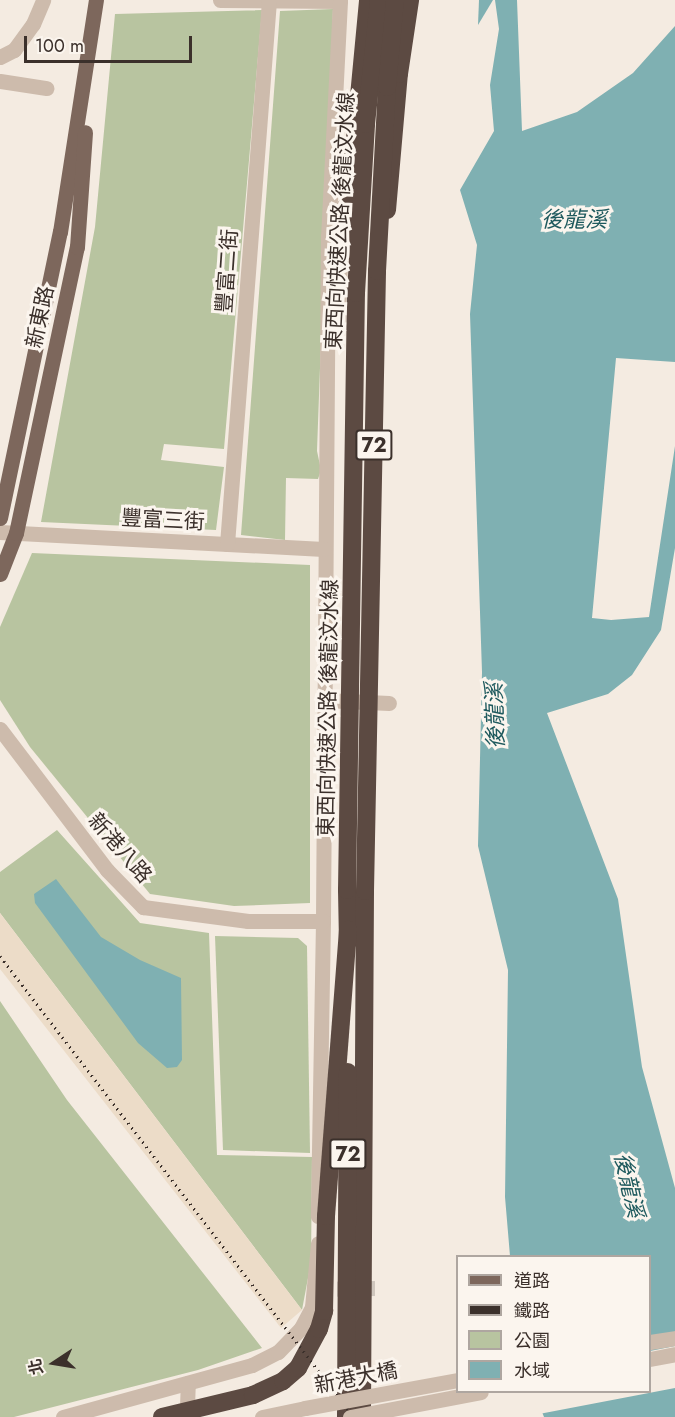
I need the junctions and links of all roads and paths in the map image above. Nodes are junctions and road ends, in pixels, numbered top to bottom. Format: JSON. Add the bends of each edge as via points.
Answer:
{"nodes":[{"id":1,"x":43,"y":0,"type":"edge"},
{"id":2,"x":96,"y":0,"type":"edge"},
{"id":3,"x":220,"y":0,"type":"edge"},
{"id":4,"x":361,"y":0,"type":"edge"},
{"id":5,"x":368,"y":0,"type":"edge"},
{"id":6,"x":379,"y":0,"type":"edge"},
{"id":7,"x":395,"y":0,"type":"edge"},
{"id":8,"x":410,"y":0,"type":"edge"},
{"id":9,"x":269,"y":1,"type":"edge"},
{"id":10,"x":340,"y":1,"type":"edge"},
{"id":11,"x":0,"y":57,"type":"edge"},
{"id":12,"x":86,"y":63,"type":"junction"},
{"id":13,"x":0,"y":81,"type":"edge"},
{"id":14,"x":46,"y":88,"type":"dead end"},
{"id":15,"x":378,"y":272,"type":"junction"},
{"id":16,"x":356,"y":293,"type":"junction"},
{"id":17,"x":325,"y":497,"type":"junction"},
{"id":18,"x":0,"y":518,"type":"edge"},
{"id":19,"x":8,"y":533,"type":"edge"},
{"id":20,"x":227,"y":544,"type":"junction"},
{"id":21,"x":324,"y":549,"type":"junction"},
{"id":22,"x":0,"y":574,"type":"edge"},
{"id":23,"x":324,"y":700,"type":"junction"},
{"id":24,"x":389,"y":703,"type":"dead end"},
{"id":25,"x":0,"y":729,"type":"edge"},
{"id":26,"x":356,"y":891,"type":"junction"},
{"id":27,"x":323,"y":921,"type":"junction"},
{"id":28,"x":348,"y":930,"type":"junction"},
{"id":29,"x":675,"y":1338,"type":"edge"},
{"id":30,"x":651,"y":1342,"type":"edge"},
{"id":31,"x":675,"y":1354,"type":"edge"},
{"id":32,"x":651,"y":1359,"type":"edge"},
{"id":33,"x":456,"y":1380,"type":"edge"},
{"id":34,"x":188,"y":1383,"type":"junction"},
{"id":35,"x":476,"y":1393,"type":"edge"},
{"id":36,"x":187,"y":1407,"type":"dead end"},
{"id":37,"x":63,"y":1417,"type":"edge"},
{"id":38,"x":162,"y":1417,"type":"edge"},
{"id":39,"x":262,"y":1417,"type":"edge"},
{"id":40,"x":346,"y":1417,"type":"edge"},
{"id":41,"x":350,"y":1417,"type":"edge"},
{"id":42,"x":362,"y":1417,"type":"edge"}],
"edges":[{"from":1,"to":11,"type":"street","via":[[15,51]]},
{"from":2,"to":12,"type":"main road","name":"新東路"},
{"from":3,"to":9,"type":"street"},
{"from":4,"to":17,"type":"street","via":[[350,102]]},
{"from":5,"to":16,"type":"highway","bridge":true,"via":[[348,202]]},
{"from":6,"to":16,"type":"highway","name":"東西向快速公路 後龍汶水線","number":"72","bridge":true,"via":[[366,124]]},
{"from":7,"to":15,"type":"highway","name":"東西向快速公路 後龍汶水線","number":"72","bridge":true},
{"from":8,"to":15,"type":"highway","bridge":true},
{"from":9,"to":10,"type":"street"},
{"from":9,"to":20,"type":"street","name":"豐富二街"},
{"from":10,"to":17,"type":"street","via":[[328,236]]},
{"from":12,"to":18,"type":"main road","name":"新東路","via":[[60,232]]},
{"from":12,"to":19,"type":"main road","name":"新東路","via":[[77,247]]},
{"from":13,"to":14,"type":"street"},
{"from":15,"to":26,"type":"highway","name":"東西向快速公路 後龍汶水線","number":"72","bridge":true},
{"from":16,"to":26,"type":"highway","name":"東西向快速公路 後龍汶水線","number":"72","bridge":true},
{"from":17,"to":21,"type":"street"},
{"from":19,"to":20,"type":"street","name":"豐富三街"},
{"from":19,"to":22,"type":"main road","name":"新東路"},
{"from":20,"to":21,"type":"street","name":"豐富三街"},
{"from":21,"to":23,"type":"street"},
{"from":23,"to":24,"type":"street"},
{"from":23,"to":27,"type":"street"},
{"from":25,"to":27,"type":"street","name":"新港八路","via":[[107,870],[143,907],[248,921]]},
{"from":26,"to":28,"type":"highway","name":"東西向快速公路 後龍汶水線","number":"72"},
{"from":26,"to":42,"type":"highway","name":"東西向快速公路 後龍汶水線","number":"72"},
{"from":27,"to":34,"type":"street","via":[[318,1241],[312,1307],[300,1328],[278,1352],[252,1365]]},
{"from":28,"to":38,"type":"highway","via":[[326,1216],[324,1311],[319,1329],[298,1368],[283,1381],[253,1395]]},
{"from":28,"to":40,"type":"highway","name":"東西向快速公路 後龍汶水線","number":"72"},
{"from":29,"to":30,"type":"street"},
{"from":31,"to":32,"type":"street"},
{"from":33,"to":39,"type":"street","name":"新港大橋","bridge":true},
{"from":34,"to":36,"type":"street"},
{"from":34,"to":37,"type":"street"},
{"from":35,"to":41,"type":"street","name":"新港大橋","bridge":true}]}
